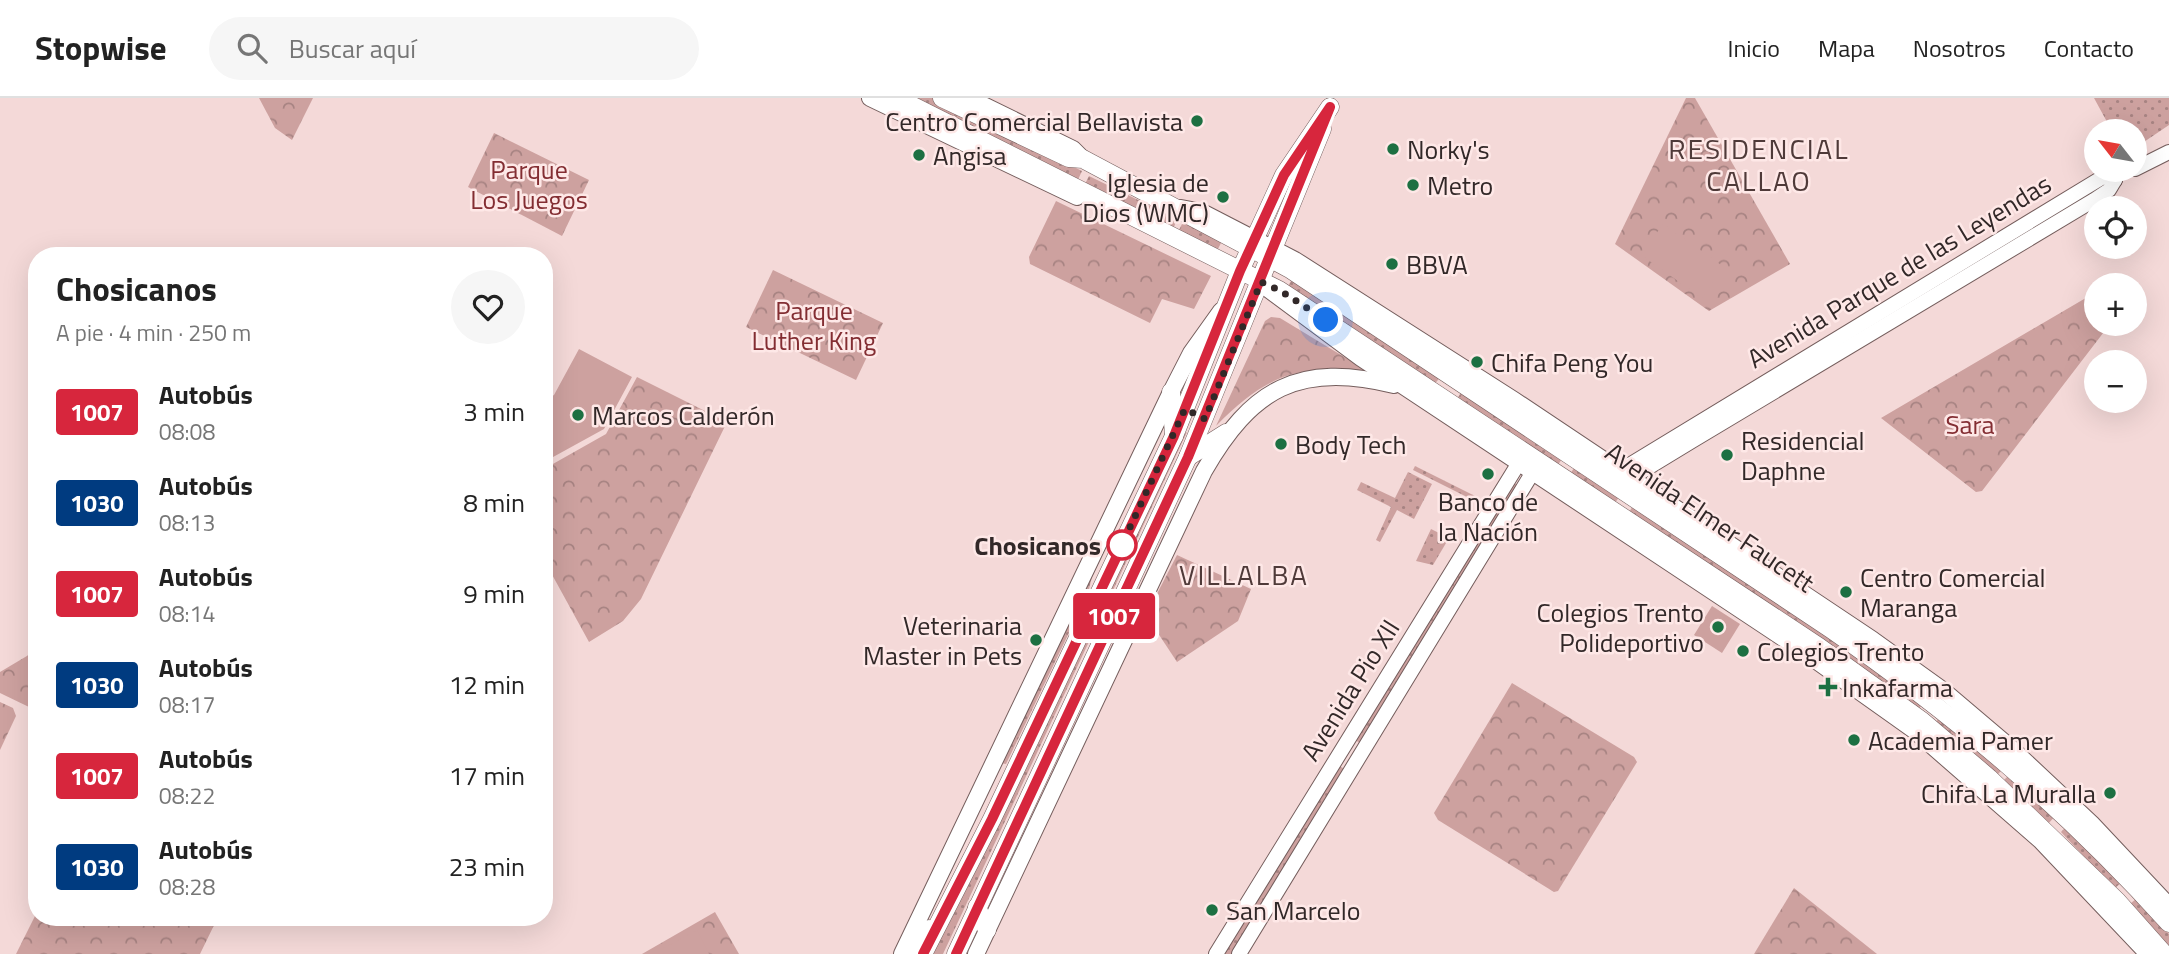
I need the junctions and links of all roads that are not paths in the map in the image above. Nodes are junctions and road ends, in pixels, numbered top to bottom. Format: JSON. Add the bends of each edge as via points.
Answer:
{"nodes":[{"id":1,"x":870,"y":98,"type":"edge"},
{"id":2,"x":897,"y":98,"type":"edge"},
{"id":3,"x":942,"y":98,"type":"edge"},
{"id":4,"x":969,"y":98,"type":"edge"},
{"id":5,"x":1332,"y":103,"type":"edge"},
{"id":6,"x":2169,"y":152,"type":"edge"},
{"id":7,"x":1083,"y":159,"type":"junction"},
{"id":8,"x":2147,"y":163,"type":"edge"},
{"id":9,"x":2114,"y":182,"type":"edge"},
{"id":10,"x":1113,"y":208,"type":"junction"},
{"id":11,"x":1253,"y":242,"type":"junction"},
{"id":12,"x":1273,"y":252,"type":"junction"},
{"id":13,"x":1240,"y":271,"type":"junction"},
{"id":14,"x":1261,"y":282,"type":"junction"},
{"id":15,"x":1225,"y":306,"type":"junction"},
{"id":16,"x":1422,"y":341,"type":"junction"},
{"id":17,"x":1429,"y":361,"type":"junction"},
{"id":18,"x":1406,"y":388,"type":"junction"},
{"id":19,"x":1171,"y":392,"type":"junction"},
{"id":20,"x":1514,"y":400,"type":"junction"},
{"id":21,"x":1492,"y":403,"type":"junction"},
{"id":22,"x":1185,"y":409,"type":"junction"},
{"id":23,"x":1205,"y":419,"type":"junction"},
{"id":24,"x":1226,"y":433,"type":"junction"},
{"id":25,"x":1174,"y":436,"type":"junction"},
{"id":26,"x":1564,"y":452,"type":"junction"},
{"id":27,"x":1188,"y":457,"type":"junction"},
{"id":28,"x":1534,"y":464,"type":"junction"},
{"id":29,"x":1622,"y":481,"type":"junction"},
{"id":30,"x":1916,"y":679,"type":"junction"},
{"id":31,"x":1937,"y":704,"type":"junction"},
{"id":32,"x":1919,"y":726,"type":"junction"},
{"id":33,"x":1985,"y":782,"type":"junction"},
{"id":34,"x":2065,"y":815,"type":"junction"},
{"id":35,"x":2049,"y":832,"type":"junction"},
{"id":36,"x":2169,"y":906,"type":"edge"},
{"id":37,"x":977,"y":907,"type":"junction"},
{"id":38,"x":939,"y":919,"type":"junction"},
{"id":39,"x":2169,"y":923,"type":"edge"},
{"id":40,"x":982,"y":941,"type":"edge"},
{"id":41,"x":959,"y":948,"type":"edge"},
{"id":42,"x":903,"y":954,"type":"edge"},
{"id":43,"x":923,"y":954,"type":"edge"},
{"id":44,"x":1216,"y":954,"type":"edge"},
{"id":45,"x":1239,"y":954,"type":"edge"},
{"id":46,"x":2148,"y":954,"type":"edge"},
{"id":47,"x":2164,"y":954,"type":"edge"}],
"edges":[{"from":1,"to":10,"type":"main road","name":"Avenida Elmer Faucett","via":[[1055,187]]},
{"from":2,"to":10,"type":"main road","name":"Avenida Elmer Faucett"},
{"from":3,"to":7,"type":"main road","name":"Avenida Elmer Faucett","via":[[1069,158]]},
{"from":4,"to":7,"type":"main road","name":"Avenida Elmer Faucett","via":[[1073,149]]},
{"from":5,"to":11,"type":"main road","via":[[1284,175]]},
{"from":5,"to":12,"type":"main road"},
{"from":6,"to":8,"type":"street","name":"Avenida Parque de las Leyendas"},
{"from":7,"to":11,"type":"main road","name":"Avenida Elmer Faucett"},
{"from":9,"to":29,"type":"street","name":"Avenida Parque de las Leyendas","via":[[2094,200]]},
{"from":10,"to":13,"type":"main road","name":"Avenida Elmer Faucett"},
{"from":11,"to":12,"type":"main road","name":"Avenida Elmer Faucett"},
{"from":11,"to":13,"type":"main road"},
{"from":11,"to":14,"type":"main road"},
{"from":12,"to":14,"type":"main road"},
{"from":12,"to":16,"type":"main road","name":"Avenida Elmer Faucett"},
{"from":12,"to":17,"type":"main road","name":"Avenida Elmer Faucett"},
{"from":13,"to":14,"type":"main road","name":"Avenida Elmer Faucett"},
{"from":13,"to":15,"type":"main road"},
{"from":14,"to":18,"type":"main road","name":"Avenida Elmer Faucett","via":[[1275,297]]},
{"from":14,"to":23,"type":"main road"},
{"from":14,"to":28,"type":"main road","name":"Avenida Elmer Faucett"},
{"from":15,"to":19,"type":"main road","via":[[1196,345]]},
{"from":15,"to":22,"type":"main road"},
{"from":16,"to":17,"type":"main road"},
{"from":16,"to":20,"type":"main road","name":"Avenida Elmer Faucett"},
{"from":17,"to":21,"type":"main road","name":"Avenida Elmer Faucett"},
{"from":18,"to":24,"type":"main road","via":[[1346,376],[1308,379],[1261,399]]},
{"from":18,"to":28,"type":"main road","name":"Avenida Elmer Faucett"},
{"from":19,"to":25,"type":"main road"},
{"from":19,"to":42,"type":"main road"},
{"from":20,"to":21,"type":"main road"},
{"from":20,"to":29,"type":"main road","name":"Avenida Elmer Faucett"},
{"from":21,"to":26,"type":"main road","name":"Avenida Elmer Faucett"},
{"from":22,"to":23,"type":"main road"},
{"from":22,"to":25,"type":"main road"},
{"from":23,"to":27,"type":"main road"},
{"from":24,"to":27,"type":"main road"},
{"from":24,"to":40,"type":"main road"},
{"from":25,"to":38,"type":"main road","via":[[992,819]]},
{"from":26,"to":28,"type":"main road","via":[[1566,466]]},
{"from":26,"to":29,"type":"main road","name":"Avenida Elmer Faucett"},
{"from":27,"to":37,"type":"main road"},
{"from":28,"to":32,"type":"main road","name":"Avenida Elmer Faucett","via":[[1814,643]]},
{"from":28,"to":44,"type":"street","name":"Avenida Pio XII"},
{"from":28,"to":45,"type":"street","name":"Avenida Pio XII"},
{"from":29,"to":30,"type":"main road","name":"Avenida Elmer Faucett"},
{"from":30,"to":31,"type":"main road","name":"Avenida Elmer Faucett"},
{"from":30,"to":36,"type":"main road","name":"Avenida Elmer Faucett","via":[[2010,747],[2075,806]]},
{"from":31,"to":32,"type":"main road"},
{"from":31,"to":34,"type":"main road","name":"Avenida Elmer Faucett"},
{"from":32,"to":33,"type":"main road","name":"Avenida Elmer Faucett"},
{"from":33,"to":35,"type":"main road","name":"Avenida Elmer Faucett"},
{"from":33,"to":46,"type":"main road","name":"Avenida Elmer Faucett"},
{"from":34,"to":35,"type":"main road"},
{"from":34,"to":39,"type":"main road","name":"Avenida Elmer Faucett"},
{"from":35,"to":47,"type":"main road","name":"Avenida Elmer Faucett"},
{"from":37,"to":40,"type":"main road"},
{"from":37,"to":41,"type":"main road"},
{"from":38,"to":42,"type":"main road"},
{"from":38,"to":43,"type":"main road"},
{"from":40,"to":41,"type":"main road"}]}
